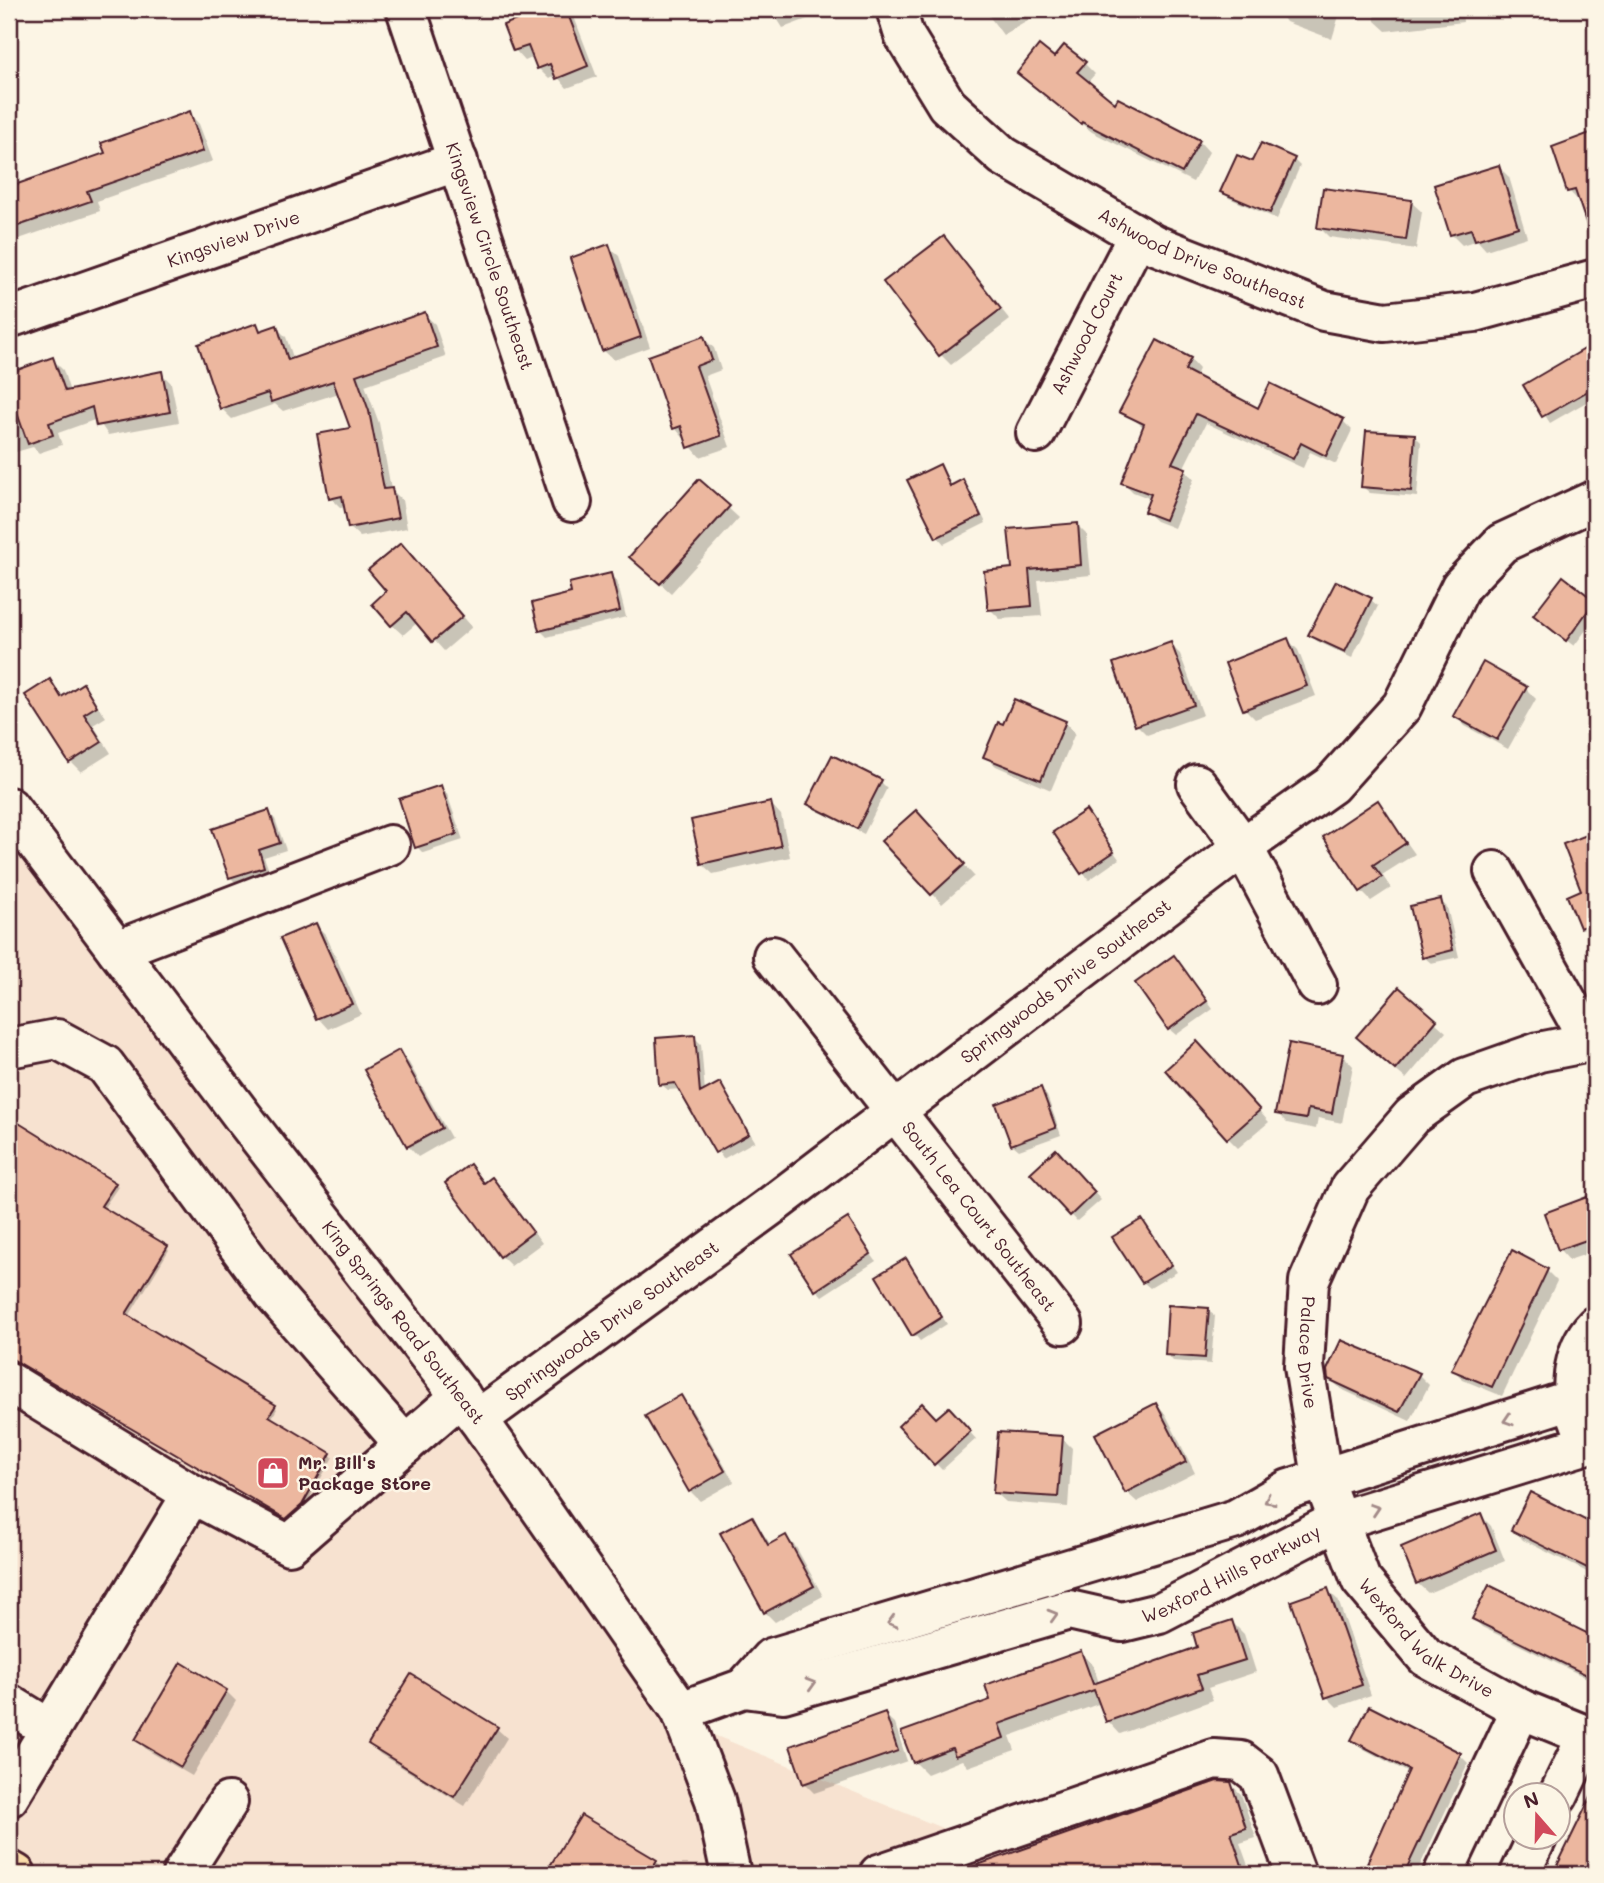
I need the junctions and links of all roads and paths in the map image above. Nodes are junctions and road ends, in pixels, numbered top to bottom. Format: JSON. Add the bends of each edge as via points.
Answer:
{"nodes":[{"id":1,"x":406,"y":9,"type":"edge"},
{"id":2,"x":897,"y":9,"type":"edge"},
{"id":3,"x":458,"y":161,"type":"junction"},
{"id":4,"x":1138,"y":235,"type":"junction"},
{"id":5,"x":1595,"y":279,"type":"edge"},
{"id":6,"x":9,"y":318,"type":"edge"},
{"id":7,"x":1036,"y":433,"type":"dead end"},
{"id":8,"x":1595,"y":500,"type":"edge"},
{"id":9,"x":572,"y":502,"type":"dead end"},
{"id":10,"x":1197,"y":784,"type":"dead end"},
{"id":11,"x":9,"y":807,"type":"edge"},
{"id":12,"x":390,"y":845,"type":"dead end"},
{"id":13,"x":1243,"y":847,"type":"junction"},
{"id":14,"x":1494,"y":871,"type":"dead end"},
{"id":15,"x":117,"y":950,"type":"junction"},
{"id":16,"x":773,"y":956,"type":"dead end"},
{"id":17,"x":1317,"y":985,"type":"dead end"},
{"id":18,"x":1592,"y":1041,"type":"edge"},
{"id":19,"x":9,"y":1048,"type":"edge"},
{"id":20,"x":894,"y":1110,"type":"junction"},
{"id":21,"x":1063,"y":1324,"type":"dead end"},
{"id":22,"x":1595,"y":1326,"type":"edge"},
{"id":23,"x":9,"y":1382,"type":"edge"},
{"id":24,"x":1573,"y":1399,"type":"junction"},
{"id":25,"x":469,"y":1407,"type":"junction"},
{"id":26,"x":405,"y":1445,"type":"junction"},
{"id":27,"x":1593,"y":1445,"type":"edge"},
{"id":28,"x":1322,"y":1477,"type":"junction"},
{"id":29,"x":192,"y":1494,"type":"junction"},
{"id":30,"x":1338,"y":1521,"type":"junction"},
{"id":31,"x":940,"y":1608,"type":"junction"},
{"id":32,"x":951,"y":1643,"type":"junction"},
{"id":33,"x":744,"y":1688,"type":"junction"},
{"id":34,"x":9,"y":1704,"type":"edge"},
{"id":35,"x":1521,"y":1709,"type":"junction"},
{"id":36,"x":681,"y":1711,"type":"junction"},
{"id":37,"x":50,"y":1729,"type":"junction"},
{"id":38,"x":1591,"y":1738,"type":"edge"},
{"id":39,"x":1566,"y":1782,"type":"edge"},
{"id":40,"x":9,"y":1797,"type":"edge"},
{"id":41,"x":228,"y":1802,"type":"dead end"},
{"id":42,"x":1530,"y":1852,"type":"edge"},
{"id":43,"x":9,"y":1870,"type":"edge"},
{"id":44,"x":724,"y":1872,"type":"edge"},
{"id":45,"x":16,"y":1874,"type":"edge"},
{"id":46,"x":182,"y":1874,"type":"edge"},
{"id":47,"x":879,"y":1874,"type":"edge"},
{"id":48,"x":1296,"y":1874,"type":"edge"},
{"id":49,"x":1443,"y":1874,"type":"edge"},
{"id":50,"x":1520,"y":1874,"type":"edge"}],
"edges":[{"from":1,"to":3,"type":"street","name":"Kingsview Circle Southeast"},
{"from":2,"to":4,"type":"street","name":"Ashwood Drive Southeast","via":[[904,34],[947,105],[1003,156]]},
{"from":3,"to":6,"type":"street","name":"Kingsview Drive"},
{"from":3,"to":9,"type":"street","name":"Kingsview Circle Southeast"},
{"from":4,"to":5,"type":"street","name":"Ashwood Drive Southeast","via":[[1324,311],[1385,322],[1475,312]]},
{"from":4,"to":7,"type":"street","name":"Ashwood Court"},
{"from":8,"to":13,"type":"street","name":"Springwoods Drive Southeast","via":[[1502,543],[1461,586],[1402,706],[1331,785]]},
{"from":10,"to":13,"type":"street"},
{"from":11,"to":15,"type":"street","name":"King Springs Road Southeast"},
{"from":12,"to":15,"type":"street"},
{"from":13,"to":17,"type":"street"},
{"from":13,"to":20,"type":"street","name":"Springwoods Drive Southeast"},
{"from":14,"to":18,"type":"street"},
{"from":15,"to":25,"type":"street","name":"King Springs Road Southeast"},
{"from":16,"to":20,"type":"street","name":"South Lea Court Southeast"},
{"from":18,"to":28,"type":"street","name":"Palace Drive","via":[[1539,1052],[1465,1078],[1412,1116],[1350,1188],[1309,1281],[1304,1366]]},
{"from":19,"to":26,"type":"street","via":[[57,1039],[105,1065],[275,1296]]},
{"from":20,"to":21,"type":"street","name":"South Lea Court Southeast"},
{"from":20,"to":25,"type":"street","name":"Springwoods Drive Southeast","via":[[772,1205]]},
{"from":22,"to":24,"type":"street","name":"Wexford Hills Parkway","via":[[1576,1362]]},
{"from":23,"to":29,"type":"street"},
{"from":24,"to":27,"type":"street","name":"Wexford Hills Parkway","via":[[1579,1422]]},
{"from":24,"to":28,"type":"street","name":"Wexford Hills Parkway","one_way":true},
{"from":25,"to":26,"type":"street","name":"Springwoods Drive Southeast"},
{"from":25,"to":36,"type":"street","name":"King Springs Road Southeast"},
{"from":26,"to":29,"type":"street","name":"Springwoods Drive Southeast","via":[[289,1545]]},
{"from":30,"to":27,"type":"street","name":"Wexford Hills Parkway","one_way":true},
{"from":28,"to":30,"type":"street","name":"Wexford Walk Drive"},
{"from":28,"to":31,"type":"street","name":"Wexford Hills Parkway","one_way":true,"via":[[1289,1489],[1236,1519]]},
{"from":29,"to":37,"type":"street"},
{"from":32,"to":30,"type":"street","name":"Wexford Hills Parkway","one_way":true,"via":[[1069,1610],[1122,1622],[1159,1613]]},
{"from":30,"to":35,"type":"street","name":"Wexford Walk Drive","via":[[1361,1580],[1426,1657]]},
{"from":31,"to":32,"type":"street"},
{"from":31,"to":33,"type":"street","name":"Wexford Hills Parkway","one_way":true,"via":[[771,1658]]},
{"from":33,"to":32,"type":"street","name":"Wexford Hills Parkway","one_way":true,"via":[[783,1693]]},
{"from":33,"to":36,"type":"street","name":"Wexford Hills Parkway"},
{"from":34,"to":37,"type":"street"},
{"from":35,"to":38,"type":"street","name":"Wexford Walk Drive"},
{"from":35,"to":49,"type":"street"},
{"from":36,"to":44,"type":"street","name":"King Springs Road Southeast","via":[[715,1800]]},
{"from":37,"to":40,"type":"street"},
{"from":38,"to":39,"type":"street"},
{"from":41,"to":46,"type":"street"},
{"from":42,"to":50,"type":"street"},
{"from":43,"to":45,"type":"main road"},
{"from":47,"to":48,"type":"street","via":[[1214,1759],[1241,1761],[1259,1775]]}]}
